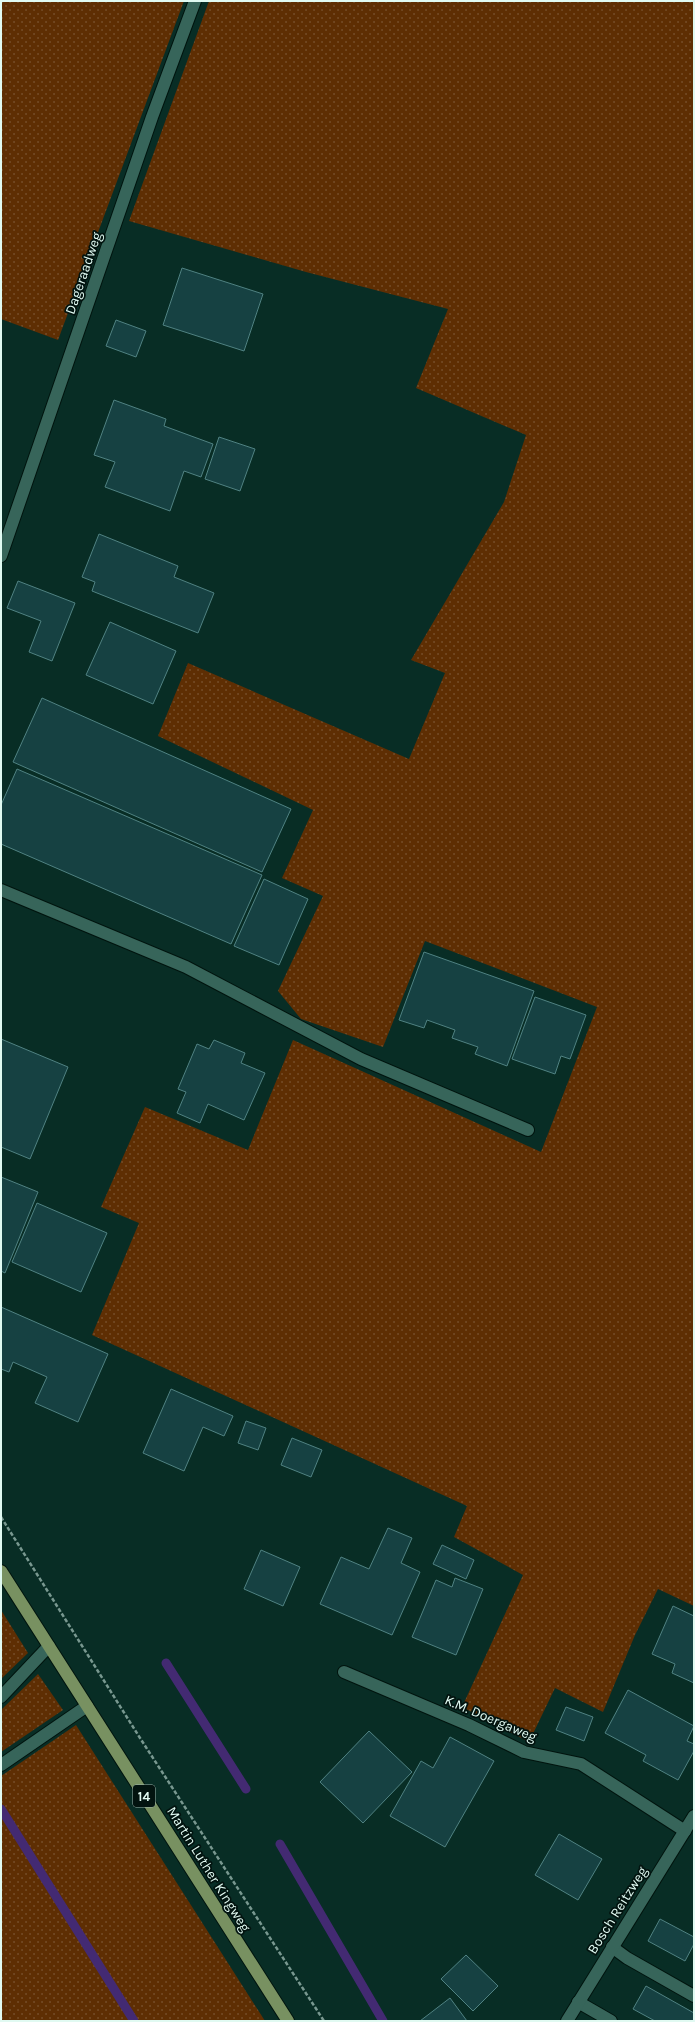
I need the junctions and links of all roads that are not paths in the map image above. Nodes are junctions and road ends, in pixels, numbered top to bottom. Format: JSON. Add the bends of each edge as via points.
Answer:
{"nodes":[{"id":1,"x":195,"y":1,"type":"edge"},
{"id":2,"x":1,"y":556,"type":"edge"},
{"id":3,"x":1,"y":890,"type":"edge"},
{"id":4,"x":528,"y":1130,"type":"dead end"},
{"id":5,"x":1,"y":1571,"type":"edge"},
{"id":6,"x":49,"y":1646,"type":"junction"},
{"id":7,"x":344,"y":1672,"type":"dead end"},
{"id":8,"x":1,"y":1697,"type":"edge"},
{"id":9,"x":87,"y":1706,"type":"junction"},
{"id":10,"x":1,"y":1765,"type":"edge"},
{"id":11,"x":694,"y":1816,"type":"edge"},
{"id":12,"x":685,"y":1831,"type":"junction"},
{"id":13,"x":612,"y":1947,"type":"junction"},
{"id":14,"x":694,"y":1996,"type":"edge"},
{"id":15,"x":578,"y":2002,"type":"junction"},
{"id":16,"x":288,"y":2021,"type":"edge"},
{"id":17,"x":567,"y":2021,"type":"edge"},
{"id":18,"x":611,"y":2021,"type":"edge"}],
"edges":[{"from":1,"to":2,"type":"street","name":"Dageraadweg","via":[[152,117]]},
{"from":3,"to":4,"type":"street","via":[[186,967],[361,1059]]},
{"from":5,"to":6,"type":"main road","name":"Martin Luther Kingweg","number":"14"},
{"from":6,"to":8,"type":"street"},
{"from":6,"to":9,"type":"main road","name":"Martin Luther Kingweg","number":"14"},
{"from":7,"to":12,"type":"street","name":"K.M. Doergaweg","via":[[524,1752],[581,1764]]},
{"from":9,"to":10,"type":"street"},
{"from":9,"to":16,"type":"main road","name":"Martin Luther Kingweg","number":"14"},
{"from":11,"to":12,"type":"street","name":"Bosch Reitzweg"},
{"from":12,"to":13,"type":"street","name":"Bosch Reitzweg"},
{"from":13,"to":14,"type":"street"},
{"from":13,"to":15,"type":"street","name":"Bosch Reitzweg"},
{"from":15,"to":17,"type":"street","name":"Bosch Reitzweg"},
{"from":15,"to":18,"type":"street"}]}
